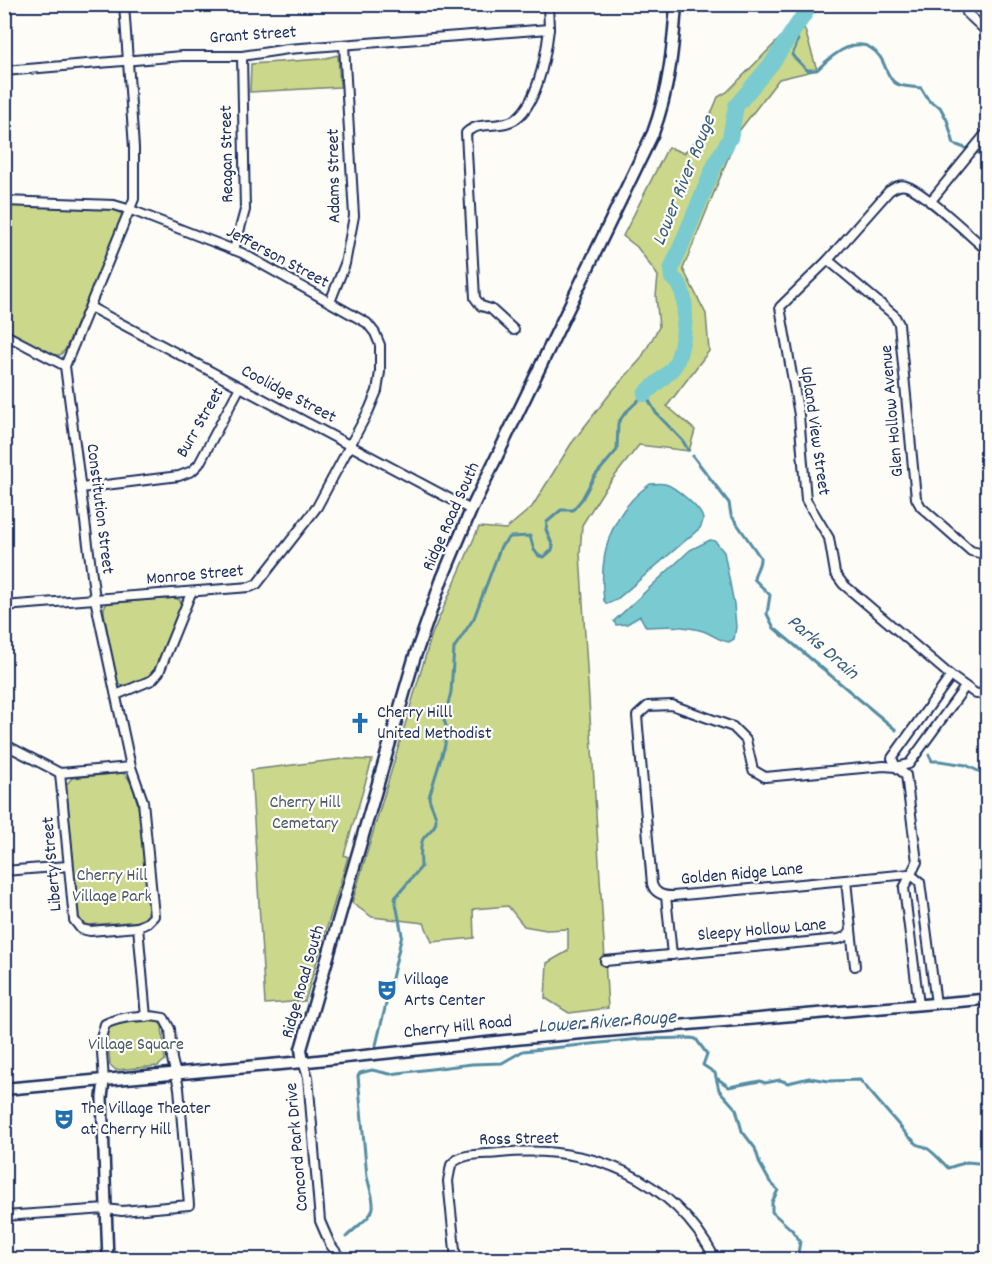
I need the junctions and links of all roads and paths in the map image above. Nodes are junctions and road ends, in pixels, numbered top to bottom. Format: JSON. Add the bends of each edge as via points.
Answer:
{"nodes":[{"id":1,"x":124,"y":4,"type":"edge"},
{"id":2,"x":548,"y":4,"type":"edge"},
{"id":3,"x":676,"y":4,"type":"edge"},
{"id":4,"x":967,"y":13,"type":"dead end"},
{"id":5,"x":549,"y":29,"type":"junction"},
{"id":6,"x":344,"y":45,"type":"junction"},
{"id":7,"x":987,"y":55,"type":"edge"},
{"id":8,"x":242,"y":56,"type":"junction"},
{"id":9,"x":128,"y":59,"type":"junction"},
{"id":10,"x":4,"y":71,"type":"edge"},
{"id":11,"x":987,"y":131,"type":"edge"},
{"id":12,"x":4,"y":201,"type":"edge"},
{"id":13,"x":930,"y":202,"type":"junction"},
{"id":14,"x":131,"y":210,"type":"junction"},
{"id":15,"x":234,"y":250,"type":"junction"},
{"id":16,"x":987,"y":251,"type":"edge"},
{"id":17,"x":828,"y":260,"type":"junction"},
{"id":18,"x":330,"y":303,"type":"junction"},
{"id":19,"x":90,"y":307,"type":"junction"},
{"id":20,"x":514,"y":330,"type":"dead end"},
{"id":21,"x":4,"y":334,"type":"edge"},
{"id":22,"x":65,"y":366,"type":"junction"},
{"id":23,"x":240,"y":387,"type":"junction"},
{"id":24,"x":350,"y":446,"type":"junction"},
{"id":25,"x":81,"y":488,"type":"junction"},
{"id":26,"x":471,"y":510,"type":"junction"},
{"id":27,"x":987,"y":555,"type":"edge"},
{"id":28,"x":191,"y":593,"type":"junction"},
{"id":29,"x":95,"y":599,"type":"junction"},
{"id":30,"x":4,"y":606,"type":"edge"},
{"id":31,"x":951,"y":676,"type":"junction"},
{"id":32,"x":965,"y":687,"type":"junction"},
{"id":33,"x":987,"y":693,"type":"edge"},
{"id":34,"x":116,"y":694,"type":"junction"},
{"id":35,"x":4,"y":744,"type":"edge"},
{"id":36,"x":131,"y":767,"type":"junction"},
{"id":37,"x":896,"y":767,"type":"junction"},
{"id":38,"x":60,"y":773,"type":"junction"},
{"id":39,"x":68,"y":866,"type":"junction"},
{"id":40,"x":4,"y":871,"type":"edge"},
{"id":41,"x":910,"y":874,"type":"junction"},
{"id":42,"x":846,"y":880,"type":"junction"},
{"id":43,"x":666,"y":896,"type":"junction"},
{"id":44,"x":138,"y":927,"type":"junction"},
{"id":45,"x":851,"y":930,"type":"junction"},
{"id":46,"x":927,"y":933,"type":"junction"},
{"id":47,"x":910,"y":935,"type":"junction"},
{"id":48,"x":672,"y":955,"type":"junction"},
{"id":49,"x":605,"y":961,"type":"dead end"},
{"id":50,"x":855,"y":966,"type":"dead end"},
{"id":51,"x":987,"y":999,"type":"edge"},
{"id":52,"x":936,"y":1004,"type":"junction"},
{"id":53,"x":919,"y":1005,"type":"junction"},
{"id":54,"x":146,"y":1017,"type":"junction"},
{"id":55,"x":303,"y":1062,"type":"junction"},
{"id":56,"x":176,"y":1074,"type":"junction"},
{"id":57,"x":104,"y":1081,"type":"junction"},
{"id":58,"x":4,"y":1089,"type":"edge"},
{"id":59,"x":106,"y":1209,"type":"junction"},
{"id":60,"x":4,"y":1216,"type":"edge"},
{"id":61,"x":987,"y":1256,"type":"edge"},
{"id":62,"x":108,"y":1260,"type":"edge"},
{"id":63,"x":342,"y":1260,"type":"edge"},
{"id":64,"x":456,"y":1260,"type":"edge"},
{"id":65,"x":716,"y":1260,"type":"edge"},
{"id":66,"x":965,"y":1260,"type":"edge"}],
"edges":[{"from":1,"to":9,"type":"street"},
{"from":2,"to":5,"type":"street"},
{"from":3,"to":26,"type":"main road","name":"Ridge Road South","via":[[671,70],[653,133]]},
{"from":4,"to":7,"type":"street","via":[[985,30]]},
{"from":5,"to":6,"type":"street","name":"Grant Street"},
{"from":5,"to":20,"type":"street","via":[[545,60],[523,113],[514,122],[472,127],[466,133],[475,298]]},
{"from":6,"to":8,"type":"street","name":"Grant Street"},
{"from":6,"to":18,"type":"street","name":"Adams Street","via":[[354,216],[345,264]]},
{"from":8,"to":9,"type":"street","name":"Grant Street"},
{"from":8,"to":15,"type":"street","name":"Reagan Street","via":[[244,210]]},
{"from":9,"to":10,"type":"street","name":"Grant Street"},
{"from":9,"to":14,"type":"street","via":[[134,148]]},
{"from":11,"to":13,"type":"street"},
{"from":12,"to":14,"type":"street","name":"Jefferson Street","via":[[114,205]]},
{"from":13,"to":16,"type":"street","name":"Upland View Street"},
{"from":13,"to":17,"type":"street","name":"Upland View Street","via":[[909,187],[895,187]]},
{"from":14,"to":15,"type":"street","name":"Jefferson Street"},
{"from":14,"to":19,"type":"street"},
{"from":15,"to":18,"type":"street","name":"Jefferson Street"},
{"from":17,"to":27,"type":"street","name":"Glen Hollow Avenue","via":[[894,315],[899,324],[916,498],[921,507],[971,551]]},
{"from":17,"to":31,"type":"street","name":"Upland View Street","via":[[780,307],[799,415],[807,500],[829,538],[835,573],[843,584]]},
{"from":18,"to":24,"type":"street","name":"Jefferson Street","via":[[367,322],[380,345],[377,391]]},
{"from":19,"to":22,"type":"street"},
{"from":19,"to":23,"type":"street","name":"Coolidge Street"},
{"from":21,"to":22,"type":"street"},
{"from":22,"to":25,"type":"street","name":"Constitution Street"},
{"from":23,"to":24,"type":"street","name":"Coolidge Street"},
{"from":23,"to":25,"type":"street","name":"Burr Street","via":[[192,471]]},
{"from":24,"to":26,"type":"street","name":"Coolidge Street"},
{"from":24,"to":28,"type":"street","name":"Monroe Street","via":[[317,507],[257,584]]},
{"from":25,"to":29,"type":"street","name":"Constitution Street"},
{"from":26,"to":55,"type":"main road","name":"Ridge Road South","via":[[414,659],[301,1049]]},
{"from":28,"to":29,"type":"street","name":"Monroe Street"},
{"from":28,"to":34,"type":"street","via":[[159,672],[152,680]]},
{"from":29,"to":30,"type":"street","name":"Monroe Street"},
{"from":29,"to":34,"type":"street","name":"Constitution Street"},
{"from":31,"to":32,"type":"street","name":"Upland View Street"},
{"from":31,"to":37,"type":"street","via":[[892,758]]},
{"from":32,"to":33,"type":"street","name":"Upland View Street","via":[[976,694]]},
{"from":32,"to":37,"type":"street","via":[[909,764]]},
{"from":34,"to":36,"type":"street","name":"Constitution Street"},
{"from":35,"to":38,"type":"street"},
{"from":36,"to":38,"type":"street"},
{"from":36,"to":44,"type":"street","name":"Constitution Street","via":[[143,801],[154,916]]},
{"from":37,"to":41,"type":"street","via":[[906,775],[917,862]]},
{"from":37,"to":43,"type":"street","name":"Golden Ridge Lane","via":[[765,777],[753,770],[748,745],[736,729],[672,705],[644,708],[637,720],[652,884]]},
{"from":38,"to":39,"type":"street","name":"Liberty Street"},
{"from":39,"to":40,"type":"street"},
{"from":39,"to":44,"type":"street","name":"Liberty Street","via":[[74,920],[81,929]]},
{"from":41,"to":42,"type":"street","name":"Golden Ridge Lane"},
{"from":41,"to":46,"type":"street","via":[[921,882]]},
{"from":41,"to":47,"type":"street","via":[[904,888]]},
{"from":42,"to":43,"type":"street","name":"Golden Ridge Lane"},
{"from":42,"to":45,"type":"street","name":"Sleepy Hollow Lane"},
{"from":43,"to":48,"type":"street"},
{"from":44,"to":54,"type":"street"},
{"from":45,"to":48,"type":"street","name":"Sleepy Hollow Lane","via":[[838,939]]},
{"from":45,"to":50,"type":"street","name":"Sleepy Hollow Lane"},
{"from":46,"to":47,"type":"street"},
{"from":46,"to":52,"type":"street"},
{"from":47,"to":53,"type":"street"},
{"from":48,"to":49,"type":"street","name":"Sleepy Hollow Lane"},
{"from":51,"to":52,"type":"street","name":"Cherry Hill Road"},
{"from":52,"to":53,"type":"street","name":"Cherry Hill Road"},
{"from":53,"to":55,"type":"street","name":"Cherry Hill Road","via":[[518,1039]]},
{"from":54,"to":56,"type":"street","via":[[164,1018],[170,1029]]},
{"from":54,"to":57,"type":"street","via":[[116,1019],[105,1024],[101,1038]]},
{"from":55,"to":56,"type":"main road","name":"Cherry Hill Road"},
{"from":55,"to":63,"type":"street","name":"Concord Park Drive","via":[[308,1077],[320,1221]]},
{"from":56,"to":57,"type":"main road","name":"Cherry Hill Road"},
{"from":56,"to":59,"type":"street","via":[[189,1204]]},
{"from":57,"to":58,"type":"main road","name":"Cherry Hill Road"},
{"from":57,"to":59,"type":"street"},
{"from":59,"to":60,"type":"street"},
{"from":59,"to":62,"type":"street"},
{"from":61,"to":66,"type":"street"},
{"from":64,"to":65,"type":"street","name":"Ross Street","via":[[448,1175],[454,1162],[468,1156],[534,1151],[591,1159],[640,1180],[669,1200],[693,1225]]}]}
